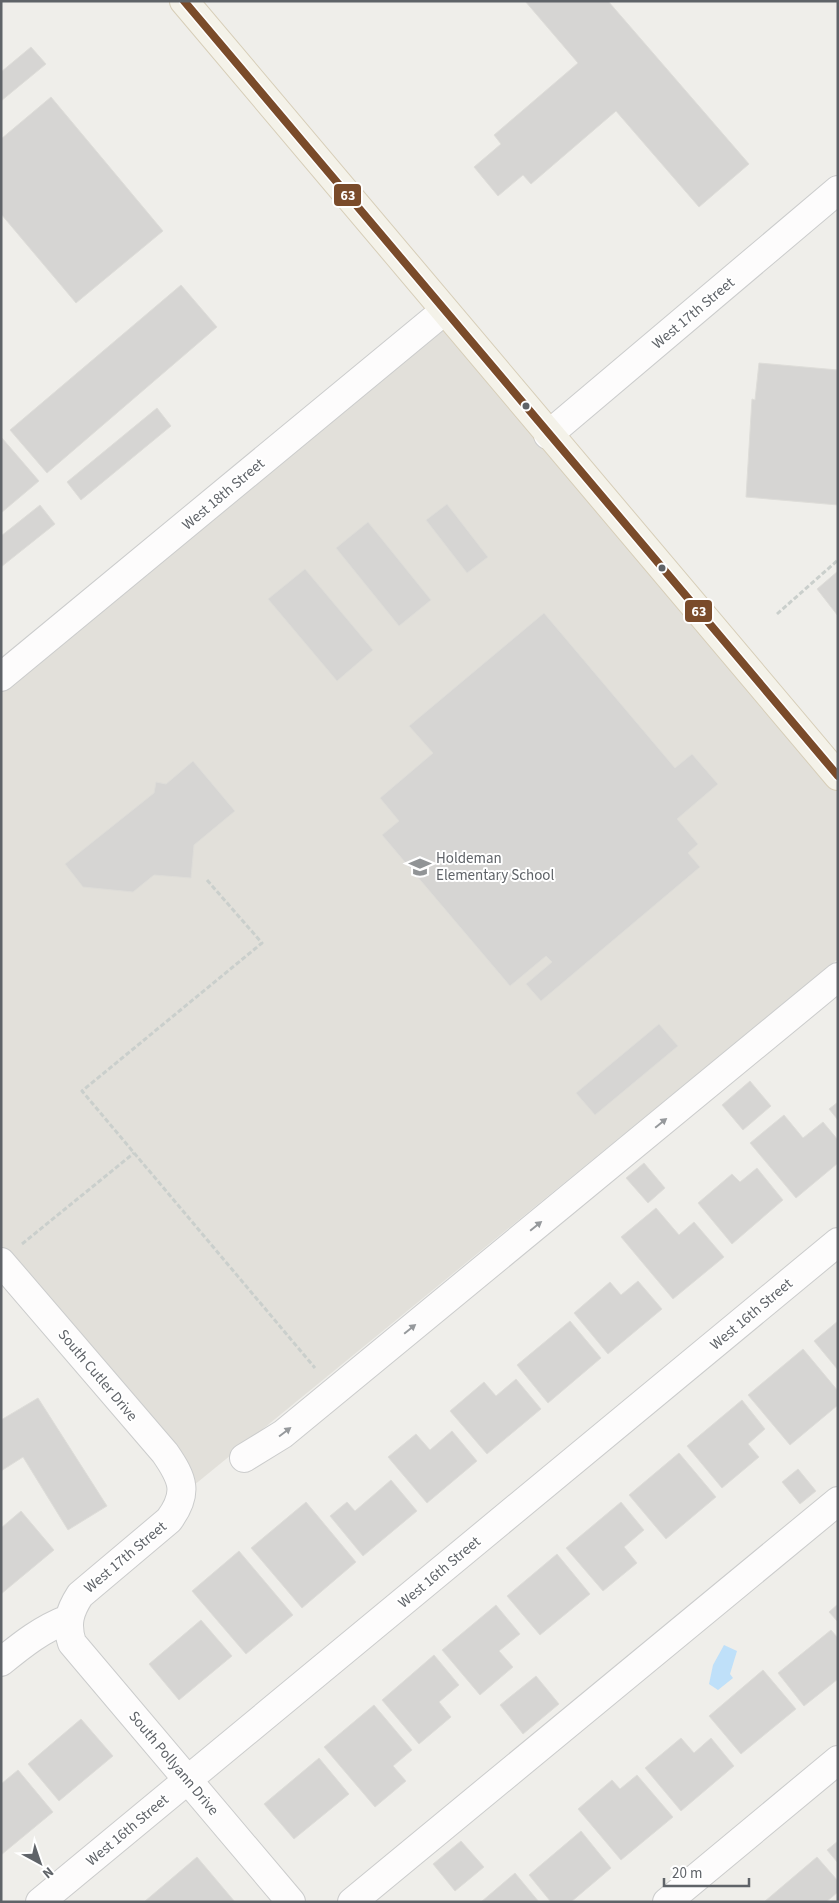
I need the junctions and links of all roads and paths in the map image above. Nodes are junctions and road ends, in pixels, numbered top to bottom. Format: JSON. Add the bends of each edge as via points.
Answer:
{"nodes":[{"id":1,"x":184,"y":1,"type":"edge"},
{"id":2,"x":838,"y":190,"type":"edge"},
{"id":3,"x":444,"y":311,"type":"junction"},
{"id":4,"x":548,"y":435,"type":"junction"},
{"id":5,"x":838,"y":560,"type":"edge"},
{"id":6,"x":777,"y":614,"type":"dead end"},
{"id":7,"x":1,"y":677,"type":"edge"},
{"id":8,"x":838,"y":776,"type":"edge"},
{"id":9,"x":207,"y":880,"type":"dead end"},
{"id":10,"x":838,"y":977,"type":"edge"},
{"id":11,"x":134,"y":1153,"type":"junction"},
{"id":12,"x":838,"y":1242,"type":"edge"},
{"id":13,"x":11,"y":1254,"type":"edge"},
{"id":14,"x":315,"y":1368,"type":"dead end"},
{"id":15,"x":244,"y":1458,"type":"dead end"},
{"id":16,"x":182,"y":1495,"type":"joint"},
{"id":17,"x":838,"y":1500,"type":"edge"},
{"id":18,"x":68,"y":1618,"type":"junction"},
{"id":19,"x":1,"y":1662,"type":"edge"},
{"id":20,"x":838,"y":1760,"type":"edge"},
{"id":21,"x":188,"y":1779,"type":"junction"},
{"id":22,"x":40,"y":1902,"type":"edge"},
{"id":23,"x":291,"y":1902,"type":"edge"},
{"id":24,"x":352,"y":1902,"type":"edge"},
{"id":25,"x":667,"y":1902,"type":"edge"}],
"edges":[{"from":1,"to":3,"type":"main road"},
{"from":2,"to":4,"type":"street","name":"West 17th Street"},
{"from":3,"to":4,"type":"main road"},
{"from":3,"to":7,"type":"street","name":"West 18th Street"},
{"from":4,"to":8,"type":"main road"},
{"from":5,"to":6,"type":"path"},
{"from":9,"to":11,"type":"path","via":[[262,943],[82,1091]]},
{"from":15,"to":10,"type":"street","one_way":true,"via":[[283,1434]]},
{"from":11,"to":13,"type":"path"},
{"from":11,"to":14,"type":"path"},
{"from":12,"to":21,"type":"street","name":"West 16th Street"},
{"from":13,"to":16,"type":"street","name":"South Cutler Drive","via":[[165,1453],[181,1481]]},
{"from":16,"to":18,"type":"street","name":"West 17th Street","via":[[178,1508],[168,1520],[80,1595]]},
{"from":17,"to":24,"type":"street"},
{"from":18,"to":19,"type":"street","via":[[49,1626]]},
{"from":18,"to":21,"type":"street","name":"South Pollyann Drive","via":[[70,1637],[79,1653]]},
{"from":20,"to":25,"type":"street"},
{"from":21,"to":22,"type":"street","name":"West 16th Street"},
{"from":21,"to":23,"type":"street","name":"South Pollyann Drive"}]}
